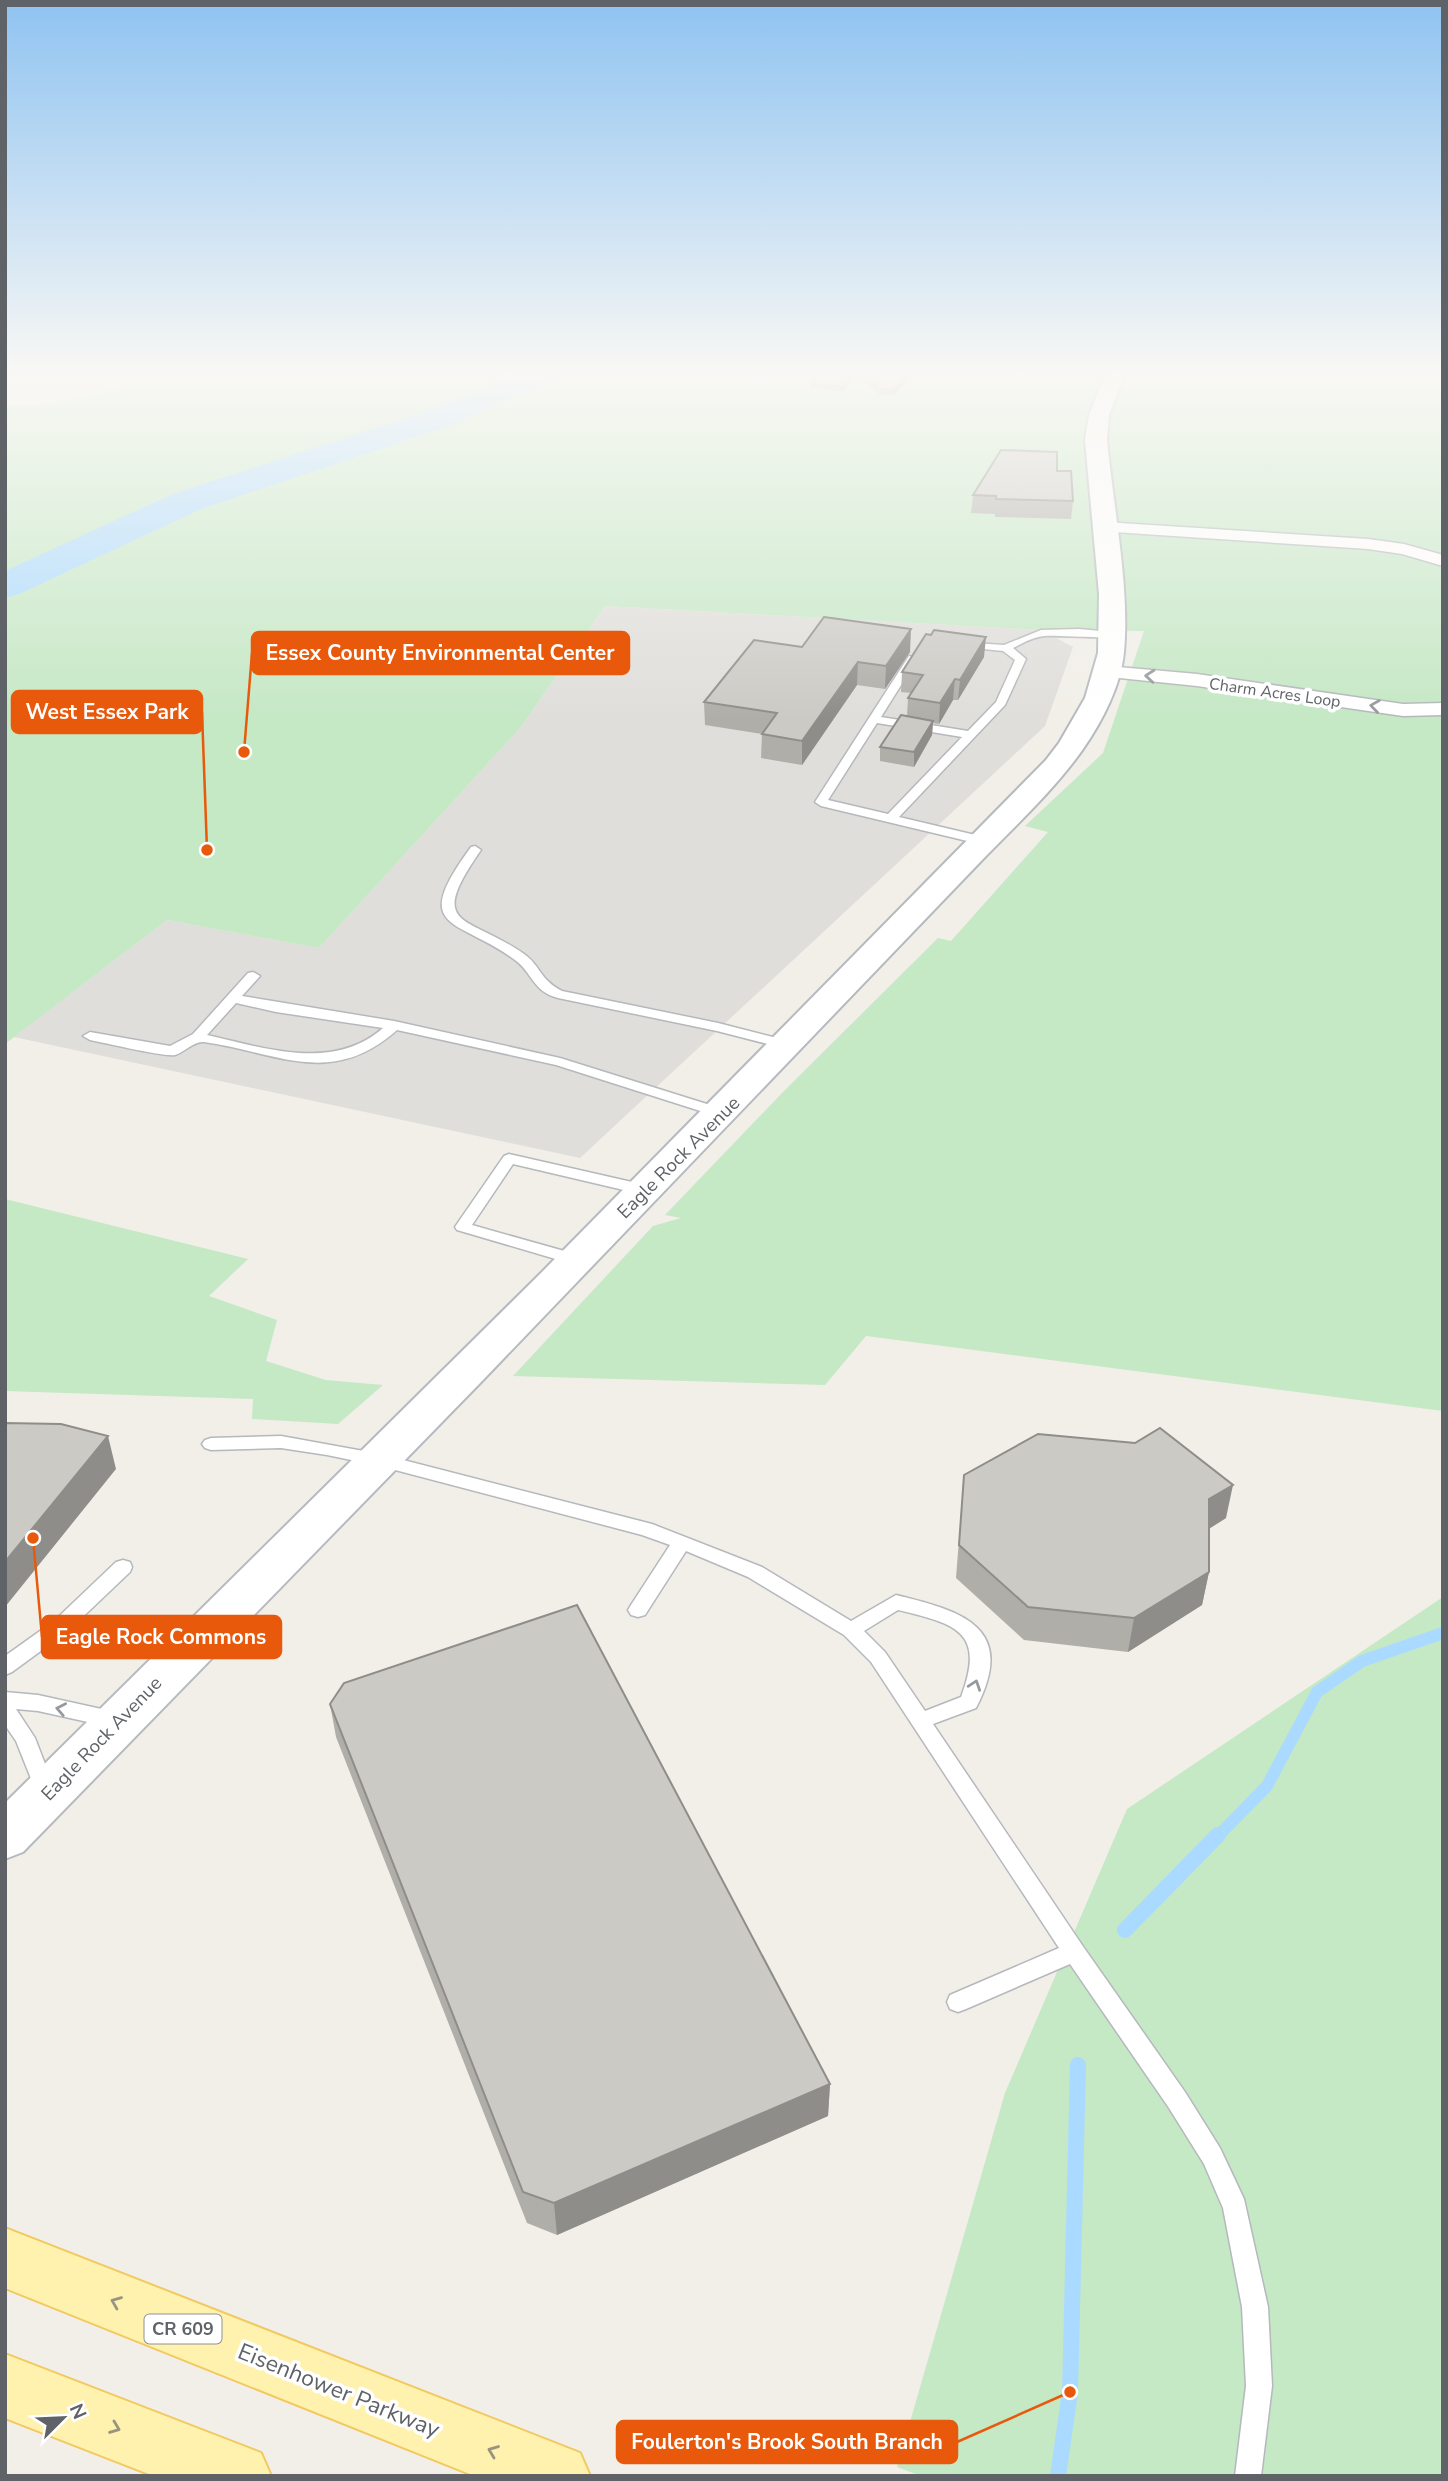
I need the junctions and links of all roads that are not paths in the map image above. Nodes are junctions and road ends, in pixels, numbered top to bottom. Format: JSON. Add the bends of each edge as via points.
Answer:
{"nodes":[{"id":1,"x":1100,"y":488,"type":"edge"},
{"id":2,"x":1104,"y":527,"type":"junction"},
{"id":3,"x":1443,"y":561,"type":"edge"},
{"id":4,"x":1112,"y":635,"type":"junction"},
{"id":5,"x":952,"y":642,"type":"edge"},
{"id":6,"x":1006,"y":648,"type":"junction"},
{"id":7,"x":918,"y":651,"type":"edge"},
{"id":8,"x":1107,"y":672,"type":"junction"},
{"id":9,"x":1443,"y":709,"type":"edge"},
{"id":10,"x":874,"y":719,"type":"junction"},
{"id":11,"x":972,"y":735,"type":"junction"},
{"id":12,"x":891,"y":818,"type":"junction"},
{"id":13,"x":984,"y":841,"type":"junction"},
{"id":14,"x":475,"y":850,"type":"dead end"},
{"id":15,"x":253,"y":976,"type":"dead end"},
{"id":16,"x":235,"y":999,"type":"junction"},
{"id":17,"x":394,"y":1025,"type":"junction"},
{"id":18,"x":90,"y":1036,"type":"dead end"},
{"id":19,"x":198,"y":1037,"type":"junction"},
{"id":20,"x":787,"y":1045,"type":"junction"},
{"id":21,"x":721,"y":1113,"type":"junction"},
{"id":22,"x":645,"y":1190,"type":"junction"},
{"id":23,"x":576,"y":1260,"type":"junction"},
{"id":24,"x":211,"y":1444,"type":"dead end"},
{"id":25,"x":380,"y":1460,"type":"junction"},
{"id":26,"x":682,"y":1542,"type":"junction"},
{"id":27,"x":123,"y":1567,"type":"dead end"},
{"id":28,"x":638,"y":1609,"type":"dead end"},
{"id":29,"x":850,"y":1630,"type":"junction"},
{"id":30,"x":5,"y":1667,"type":"edge"},
{"id":31,"x":5,"y":1700,"type":"edge"},
{"id":32,"x":5,"y":1707,"type":"edge"},
{"id":33,"x":117,"y":1720,"type":"junction"},
{"id":34,"x":922,"y":1720,"type":"junction"},
{"id":35,"x":47,"y":1794,"type":"junction"},
{"id":36,"x":5,"y":1836,"type":"edge"},
{"id":37,"x":1074,"y":1952,"type":"junction"},
{"id":38,"x":958,"y":2002,"type":"dead end"},
{"id":39,"x":5,"y":2258,"type":"edge"},
{"id":40,"x":5,"y":2386,"type":"edge"},
{"id":41,"x":238,"y":2476,"type":"edge"},
{"id":42,"x":556,"y":2476,"type":"edge"},
{"id":43,"x":1248,"y":2476,"type":"edge"}],
"edges":[{"from":1,"to":2,"type":"main road","name":"Eagle Rock Avenue"},
{"from":2,"to":3,"type":"street","via":[[1368,544]]},
{"from":2,"to":4,"type":"main road","name":"Eagle Rock Avenue"},
{"from":4,"to":6,"type":"lane","via":[[1041,633]]},
{"from":4,"to":8,"type":"main road","name":"Eagle Rock Avenue"},
{"from":5,"to":6,"type":"lane"},
{"from":6,"to":11,"type":"lane","via":[[1021,659],[1001,703]]},
{"from":7,"to":10,"type":"lane"},
{"from":9,"to":8,"type":"street","name":"Charm Acres Loop","one_way":true,"via":[[1403,710],[1198,680]]},
{"from":8,"to":13,"type":"main road","name":"Eagle Rock Avenue","via":[[1072,745]]},
{"from":10,"to":11,"type":"lane"},
{"from":10,"to":12,"type":"lane","via":[[821,802]]},
{"from":11,"to":12,"type":"lane"},
{"from":12,"to":13,"type":"lane"},
{"from":13,"to":20,"type":"main road","name":"Eagle Rock Avenue"},
{"from":14,"to":20,"type":"lane","via":[[449,885],[446,904],[452,918],[524,960],[540,983],[558,994]]},
{"from":15,"to":16,"type":"lane"},
{"from":16,"to":17,"type":"lane"},
{"from":16,"to":19,"type":"lane"},
{"from":17,"to":19,"type":"lane","via":[[384,1038],[364,1050],[318,1059]]},
{"from":17,"to":21,"type":"lane","via":[[560,1062]]},
{"from":18,"to":19,"type":"lane","via":[[172,1051]]},
{"from":20,"to":21,"type":"main road","name":"Eagle Rock Avenue"},
{"from":21,"to":22,"type":"main road","name":"Eagle Rock Avenue"},
{"from":22,"to":23,"type":"main road","name":"Eagle Rock Avenue"},
{"from":22,"to":23,"type":"lane","via":[[509,1159],[463,1227]]},
{"from":23,"to":25,"type":"main road","name":"Eagle Rock Avenue"},
{"from":24,"to":25,"type":"lane","via":[[281,1442]]},
{"from":25,"to":26,"type":"lane"},
{"from":25,"to":33,"type":"main road","name":"Eagle Rock Avenue"},
{"from":26,"to":28,"type":"lane"},
{"from":26,"to":29,"type":"lane","via":[[755,1572]]},
{"from":27,"to":30,"type":"lane","via":[[61,1626]]},
{"from":29,"to":34,"type":"lane","via":[[878,1657]]},
{"from":34,"to":29,"type":"lane","one_way":true,"via":[[969,1702],[982,1662],[967,1629],[945,1614],[896,1602]]},
{"from":33,"to":31,"type":"lane","one_way":true},
{"from":32,"to":35,"type":"lane","via":[[25,1738]]},
{"from":33,"to":35,"type":"main road","name":"Eagle Rock Avenue"},
{"from":34,"to":37,"type":"lane"},
{"from":35,"to":36,"type":"main road","name":"Eagle Rock Avenue"},
{"from":37,"to":38,"type":"lane"},
{"from":37,"to":43,"type":"lane","via":[[1177,2100],[1212,2156],[1235,2207],[1255,2307],[1259,2386]]},
{"from":42,"to":39,"type":"main road","name":"Eisenhower Parkway","number":"CR 609","one_way":true},
{"from":40,"to":41,"type":"main road","one_way":true}]}
